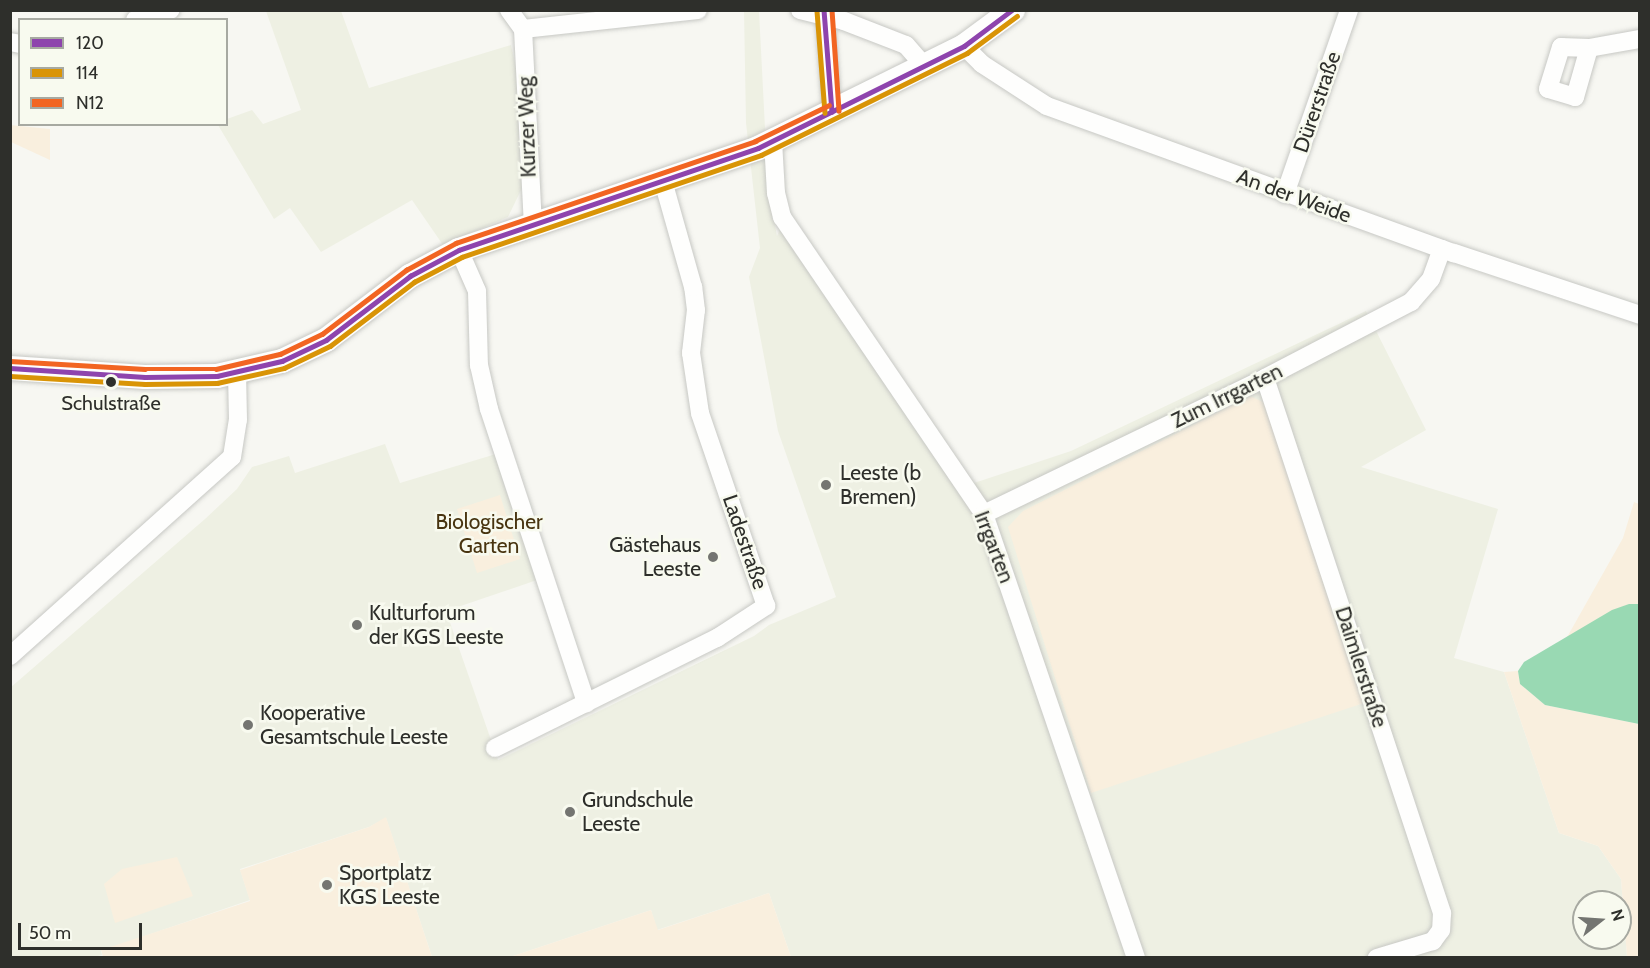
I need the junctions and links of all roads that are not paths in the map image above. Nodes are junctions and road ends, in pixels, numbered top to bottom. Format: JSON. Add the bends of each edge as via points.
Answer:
{"nodes":[{"id":1,"x":171,"y":10,"type":"edge"},
{"id":2,"x":509,"y":10,"type":"edge"},
{"id":3,"x":698,"y":10,"type":"edge"},
{"id":4,"x":800,"y":10,"type":"edge"},
{"id":5,"x":1013,"y":10,"type":"edge"},
{"id":6,"x":1349,"y":10,"type":"edge"},
{"id":7,"x":825,"y":16,"type":"junction"},
{"id":8,"x":142,"y":18,"type":"edge"},
{"id":9,"x":523,"y":29,"type":"junction"},
{"id":10,"x":1640,"y":39,"type":"edge"},
{"id":11,"x":964,"y":46,"type":"junction"},
{"id":12,"x":1589,"y":48,"type":"dead end"},
{"id":13,"x":924,"y":66,"type":"junction"},
{"id":14,"x":832,"y":111,"type":"junction"},
{"id":15,"x":773,"y":141,"type":"junction"},
{"id":16,"x":663,"y":181,"type":"junction"},
{"id":17,"x":1285,"y":194,"type":"junction"},
{"id":18,"x":533,"y":224,"type":"junction"},
{"id":19,"x":1442,"y":249,"type":"junction"},
{"id":20,"x":459,"y":250,"type":"junction"},
{"id":21,"x":1639,"y":312,"type":"edge"},
{"id":22,"x":10,"y":368,"type":"edge"},
{"id":23,"x":237,"y":373,"type":"junction"},
{"id":24,"x":1265,"y":378,"type":"junction"},
{"id":25,"x":984,"y":514,"type":"junction"},
{"id":26,"x":10,"y":656,"type":"edge"},
{"id":27,"x":586,"y":703,"type":"junction"},
{"id":28,"x":495,"y":748,"type":"dead end"},
{"id":29,"x":1136,"y":957,"type":"edge"},
{"id":30,"x":1377,"y":957,"type":"edge"}],
"edges":[{"from":1,"to":8,"type":"street"},
{"from":2,"to":9,"type":"street"},
{"from":3,"to":9,"type":"street"},
{"from":4,"to":7,"type":"street"},
{"from":5,"to":11,"type":"street"},
{"from":6,"to":17,"type":"street","name":"Dürerstraße"},
{"from":7,"to":13,"type":"street","via":[[906,45]]},
{"from":7,"to":14,"type":"street"},
{"from":9,"to":18,"type":"street","name":"Kurzer Weg"},
{"from":10,"to":12,"type":"street"},
{"from":11,"to":13,"type":"street"},
{"from":11,"to":17,"type":"street","name":"An der Weide","via":[[982,64],[1047,106]]},
{"from":13,"to":14,"type":"street"},
{"from":14,"to":15,"type":"street"},
{"from":15,"to":16,"type":"street"},
{"from":15,"to":25,"type":"street","name":"Irrgarten","via":[[776,192],[782,217]]},
{"from":16,"to":18,"type":"street"},
{"from":16,"to":27,"type":"street","name":"Ladestraße","via":[[693,287],[696,310],[691,353],[700,413],[766,606],[717,638]]},
{"from":17,"to":19,"type":"street","name":"An der Weide"},
{"from":18,"to":20,"type":"street"},
{"from":19,"to":21,"type":"street","name":"An der Weide"},
{"from":19,"to":24,"type":"street","name":"Zum Irrgarten","via":[[1431,279],[1411,302]]},
{"from":20,"to":23,"type":"street","via":[[410,276],[326,340],[282,361]]},
{"from":20,"to":27,"type":"street","via":[[477,291],[479,365],[489,409]]},
{"from":22,"to":23,"type":"street","via":[[145,377]]},
{"from":23,"to":26,"type":"street","via":[[238,420],[232,457]]},
{"from":24,"to":25,"type":"street","name":"Zum Irrgarten"},
{"from":24,"to":30,"type":"street","name":"Daimlerstraße","via":[[1440,907],[1441,930],[1433,941]]},
{"from":25,"to":29,"type":"street","name":"Irrgarten"},
{"from":27,"to":28,"type":"street","name":"Ladestraße"}]}
